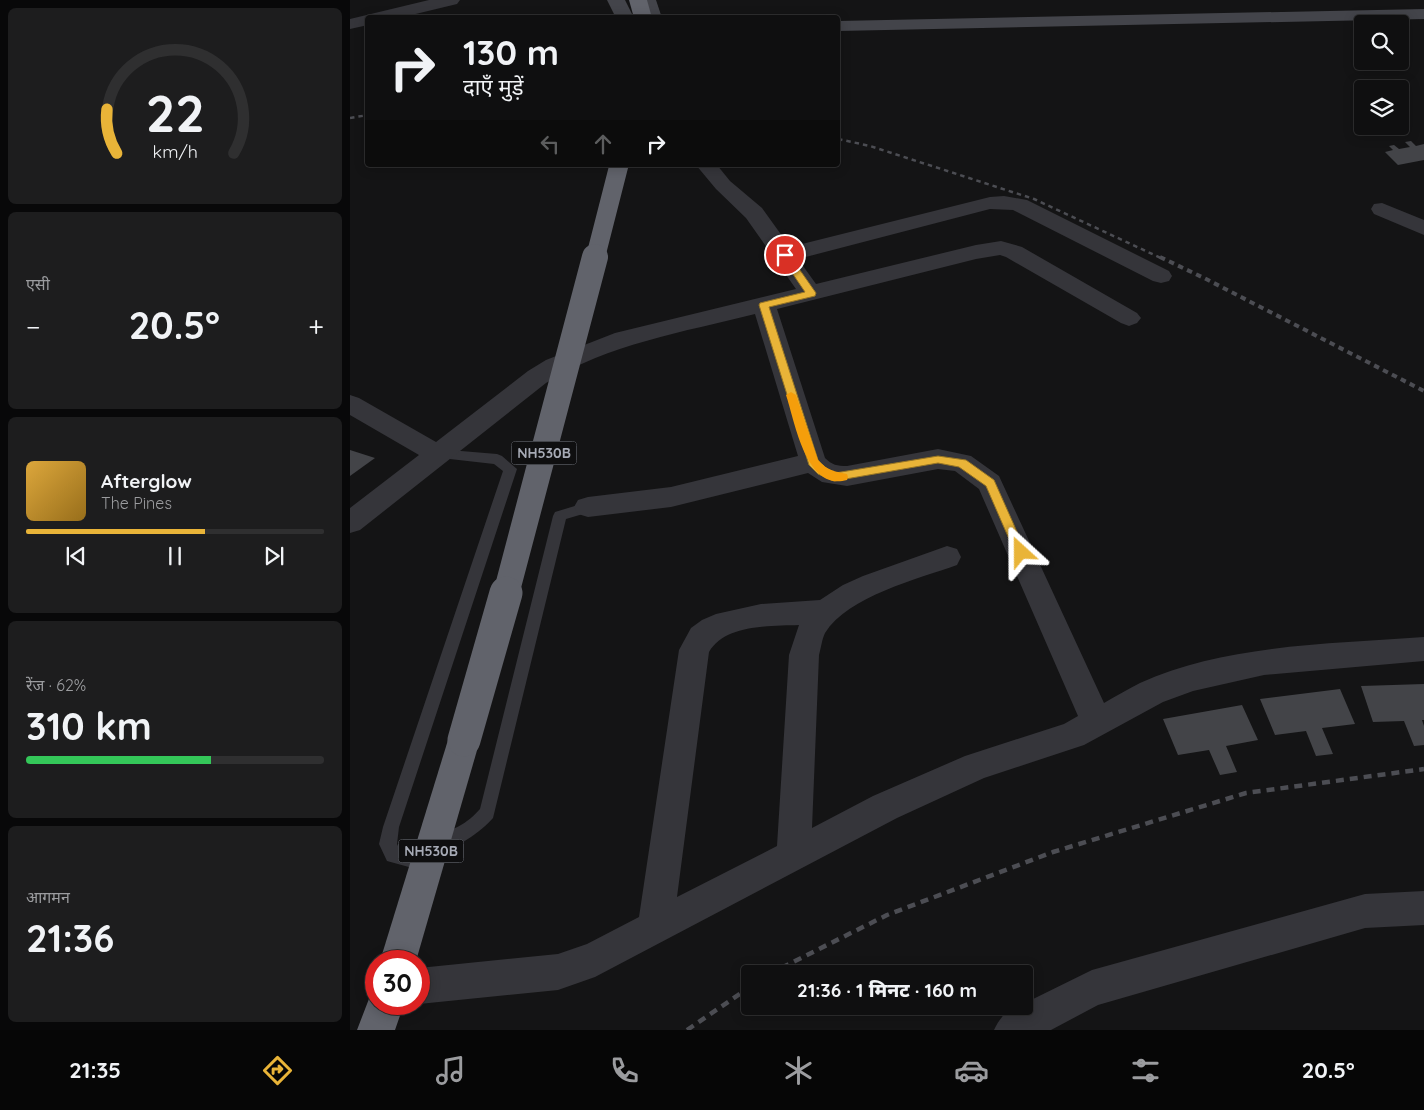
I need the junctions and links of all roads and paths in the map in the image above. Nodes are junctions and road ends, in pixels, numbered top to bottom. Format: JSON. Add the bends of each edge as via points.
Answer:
{"nodes":[{"id":1,"x":451,"y":0,"type":"edge"},
{"id":2,"x":616,"y":0,"type":"edge"},
{"id":3,"x":638,"y":0,"type":"edge"},
{"id":4,"x":647,"y":0,"type":"edge"},
{"id":5,"x":1424,"y":14,"type":"edge"},
{"id":6,"x":387,"y":15,"type":"edge"},
{"id":7,"x":624,"y":15,"type":"edge"},
{"id":8,"x":642,"y":15,"type":"edge"},
{"id":9,"x":652,"y":15,"type":"edge"},
{"id":10,"x":365,"y":20,"type":"edge"},
{"id":11,"x":350,"y":24,"type":"edge"},
{"id":12,"x":840,"y":26,"type":"edge"},
{"id":13,"x":618,"y":167,"type":"edge"},
{"id":14,"x":708,"y":167,"type":"edge"},
{"id":15,"x":1382,"y":209,"type":"dead end"},
{"id":16,"x":1424,"y":228,"type":"edge"},
{"id":17,"x":785,"y":255,"type":"junction"},
{"id":18,"x":1161,"y":276,"type":"dead end"},
{"id":19,"x":811,"y":293,"type":"junction"},
{"id":20,"x":764,"y":305,"type":"junction"},
{"id":21,"x":1128,"y":318,"type":"dead end"},
{"id":22,"x":350,"y":404,"type":"edge"},
{"id":23,"x":437,"y":454,"type":"junction"},
{"id":24,"x":813,"y":462,"type":"junction"},
{"id":25,"x":588,"y":506,"type":"joint"},
{"id":26,"x":350,"y":523,"type":"edge"},
{"id":27,"x":947,"y":557,"type":"dead end"},
{"id":28,"x":827,"y":611,"type":"junction"},
{"id":29,"x":1424,"y":648,"type":"edge"},
{"id":30,"x":1097,"y":723,"type":"junction"},
{"id":31,"x":794,"y":854,"type":"junction"},
{"id":32,"x":430,"y":855,"type":"junction"},
{"id":33,"x":1424,"y":908,"type":"edge"},
{"id":34,"x":655,"y":928,"type":"junction"},
{"id":35,"x":401,"y":950,"type":"edge"},
{"id":36,"x":430,"y":985,"type":"edge"},
{"id":37,"x":381,"y":1015,"type":"edge"},
{"id":38,"x":376,"y":1030,"type":"edge"},
{"id":39,"x":1013,"y":1030,"type":"edge"}],
"edges":[{"from":1,"to":6,"type":"street"},
{"from":2,"to":7,"type":"street"},
{"from":3,"to":8,"type":"highway"},
{"from":4,"to":9,"type":"street"},
{"from":5,"to":12,"type":"street"},
{"from":10,"to":11,"type":"street"},
{"from":13,"to":32,"type":"highway","number":"NH530B","bridge":true,"via":[[523,535]]},
{"from":14,"to":17,"type":"street","via":[[723,186],[754,213]]},
{"from":15,"to":16,"type":"street"},
{"from":17,"to":18,"type":"street","via":[[1004,202],[1019,205]]},
{"from":17,"to":19,"type":"street"},
{"from":19,"to":20,"type":"street"},
{"from":19,"to":21,"type":"street","via":[[1001,248],[1014,252]]},
{"from":20,"to":23,"type":"street","via":[[623,339],[555,366]]},
{"from":20,"to":24,"type":"street"},
{"from":22,"to":23,"type":"street"},
{"from":23,"to":26,"type":"street"},
{"from":23,"to":32,"type":"lane","via":[[497,459],[510,469],[391,827],[388,844],[393,855]]},
{"from":24,"to":25,"type":"street","via":[[671,497]]},
{"from":24,"to":30,"type":"street","via":[[834,477],[938,460],[962,463],[990,483]]},
{"from":25,"to":32,"type":"lane","via":[[560,516],[487,813],[473,829]]},
{"from":27,"to":28,"type":"street","via":[[850,593]]},
{"from":28,"to":31,"type":"street","via":[[812,628],[804,655]]},
{"from":28,"to":34,"type":"street","via":[[737,619],[703,636],[694,650]]},
{"from":29,"to":30,"type":"street","via":[[1264,662],[1193,678],[1152,692]]},
{"from":30,"to":31,"type":"street","via":[[1073,735],[976,766],[885,807]]},
{"from":31,"to":34,"type":"street"},
{"from":32,"to":35,"type":"highway","number":"NH530B"},
{"from":33,"to":39,"type":"street","via":[[1365,911],[1092,988]]},
{"from":34,"to":36,"type":"street","via":[[595,959],[558,972]]},
{"from":37,"to":38,"type":"highway"}]}
